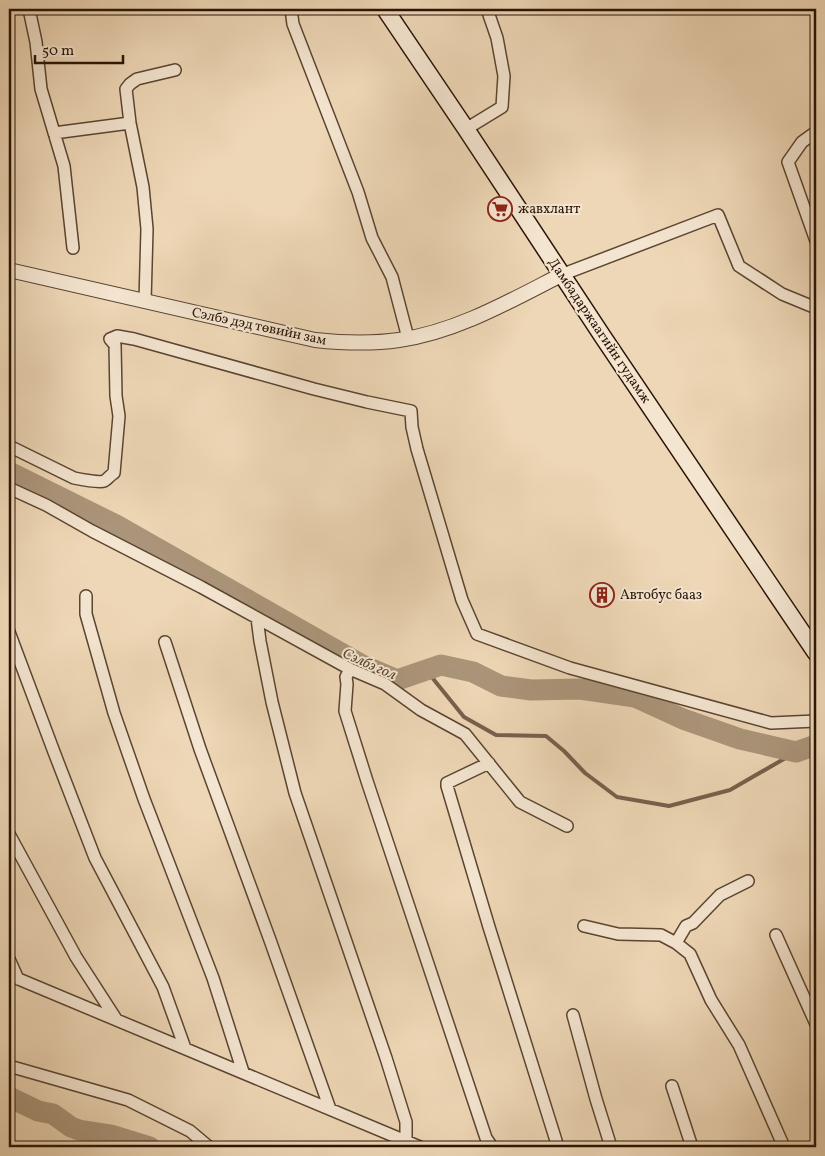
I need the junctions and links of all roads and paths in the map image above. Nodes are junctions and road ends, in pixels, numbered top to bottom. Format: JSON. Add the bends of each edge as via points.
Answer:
{"nodes":[{"id":1,"x":29,"y":9,"type":"edge"},
{"id":2,"x":291,"y":9,"type":"edge"},
{"id":3,"x":385,"y":9,"type":"edge"},
{"id":4,"x":487,"y":9,"type":"edge"},
{"id":5,"x":175,"y":70,"type":"dead end"},
{"id":6,"x":130,"y":123,"type":"junction"},
{"id":7,"x":466,"y":129,"type":"junction"},
{"id":8,"x":816,"y":132,"type":"edge"},
{"id":9,"x":54,"y":133,"type":"junction"},
{"id":10,"x":816,"y":241,"type":"edge"},
{"id":11,"x":73,"y":248,"type":"dead end"},
{"id":12,"x":9,"y":270,"type":"edge"},
{"id":13,"x":561,"y":275,"type":"junction"},
{"id":14,"x":145,"y":302,"type":"junction"},
{"id":15,"x":816,"y":308,"type":"edge"},
{"id":16,"x":408,"y":338,"type":"junction"},
{"id":17,"x":9,"y":446,"type":"edge"},
{"id":18,"x":9,"y":488,"type":"edge"},
{"id":19,"x":86,"y":596,"type":"dead end"},
{"id":20,"x":257,"y":618,"type":"junction"},
{"id":21,"x":9,"y":632,"type":"edge"},
{"id":22,"x":165,"y":642,"type":"dead end"},
{"id":23,"x":816,"y":653,"type":"edge"},
{"id":24,"x":350,"y":669,"type":"junction"},
{"id":25,"x":816,"y":721,"type":"edge"},
{"id":26,"x":489,"y":763,"type":"junction"},
{"id":27,"x":567,"y":826,"type":"dead end"},
{"id":28,"x":9,"y":834,"type":"edge"},
{"id":29,"x":748,"y":881,"type":"dead end"},
{"id":30,"x":584,"y":926,"type":"dead end"},
{"id":31,"x":776,"y":935,"type":"dead end"},
{"id":32,"x":676,"y":943,"type":"junction"},
{"id":33,"x":9,"y":959,"type":"edge"},
{"id":34,"x":14,"y":977,"type":"edge"},
{"id":35,"x":574,"y":1015,"type":"dead end"},
{"id":36,"x":116,"y":1019,"type":"junction"},
{"id":37,"x":816,"y":1024,"type":"edge"},
{"id":38,"x":184,"y":1048,"type":"junction"},
{"id":39,"x":9,"y":1066,"type":"edge"},
{"id":40,"x":243,"y":1072,"type":"junction"},
{"id":41,"x":672,"y":1086,"type":"dead end"},
{"id":42,"x":330,"y":1109,"type":"junction"},
{"id":43,"x":406,"y":1141,"type":"junction"},
{"id":44,"x":209,"y":1147,"type":"edge"},
{"id":45,"x":420,"y":1147,"type":"edge"},
{"id":46,"x":492,"y":1147,"type":"edge"},
{"id":47,"x":558,"y":1147,"type":"edge"},
{"id":48,"x":612,"y":1147,"type":"edge"},
{"id":49,"x":692,"y":1147,"type":"edge"},
{"id":50,"x":784,"y":1147,"type":"edge"}],
"edges":[{"from":1,"to":9,"type":"street","via":[[41,89]]},
{"from":2,"to":16,"type":"street","via":[[293,24],[358,192],[372,238],[392,277]]},
{"from":3,"to":7,"type":"main road","name":"Дамбадаржаагийн гудамж"},
{"from":4,"to":7,"type":"street","via":[[497,38],[504,76],[502,107]]},
{"from":5,"to":6,"type":"street","via":[[137,79],[130,84],[126,89]]},
{"from":6,"to":9,"type":"street"},
{"from":6,"to":14,"type":"street","via":[[143,187],[147,229]]},
{"from":7,"to":13,"type":"main road","name":"Дамбадаржаагийн гудамж"},
{"from":8,"to":10,"type":"street","via":[[802,142],[788,162]]},
{"from":9,"to":11,"type":"street","via":[[64,166]]},
{"from":12,"to":14,"type":"street","name":"Сэлбэ дэд төвийн зам"},
{"from":13,"to":15,"type":"street","via":[[718,215],[739,266],[782,294]]},
{"from":13,"to":16,"type":"street","name":"Сэлбэ дэд төвийн зам","via":[[469,319]]},
{"from":13,"to":23,"type":"main road","name":"Дамбадаржаагийн гудамж"},
{"from":14,"to":16,"type":"street","name":"Сэлбэ дэд төвийн зам","via":[[315,340],[360,343]]},
{"from":17,"to":25,"type":"street","via":[[80,480],[96,483],[114,473],[119,416],[115,345],[110,338],[117,336],[314,389],[411,411],[425,478],[462,600],[477,634],[570,668],[771,723]]},
{"from":18,"to":20,"type":"street"},
{"from":19,"to":40,"type":"street","via":[[86,614],[114,712],[146,806],[213,978]]},
{"from":20,"to":24,"type":"street"},
{"from":20,"to":43,"type":"street","via":[[272,702],[295,793],[386,1058],[406,1122]]},
{"from":21,"to":38,"type":"street","via":[[95,858],[163,988]]},
{"from":22,"to":42,"type":"street","via":[[200,749]]},
{"from":24,"to":26,"type":"street","via":[[386,684],[421,710],[465,734]]},
{"from":24,"to":46,"type":"street","via":[[346,677],[345,711],[486,1138]]},
{"from":26,"to":27,"type":"street","via":[[520,802]]},
{"from":26,"to":47,"type":"street","via":[[447,783],[447,786]]},
{"from":28,"to":36,"type":"street","via":[[76,957]]},
{"from":29,"to":32,"type":"street","via":[[720,895],[686,926]]},
{"from":30,"to":32,"type":"street","via":[[618,934],[661,935]]},
{"from":31,"to":37,"type":"street"},
{"from":32,"to":50,"type":"street","via":[[690,954],[711,1000],[740,1045]]},
{"from":33,"to":34,"type":"street"},
{"from":34,"to":36,"type":"street"},
{"from":35,"to":48,"type":"street"},
{"from":36,"to":38,"type":"street"},
{"from":38,"to":40,"type":"street"},
{"from":39,"to":44,"type":"street","via":[[128,1100],[190,1131]]},
{"from":40,"to":42,"type":"street"},
{"from":41,"to":49,"type":"street"},
{"from":42,"to":43,"type":"street"},
{"from":43,"to":45,"type":"street"}]}
